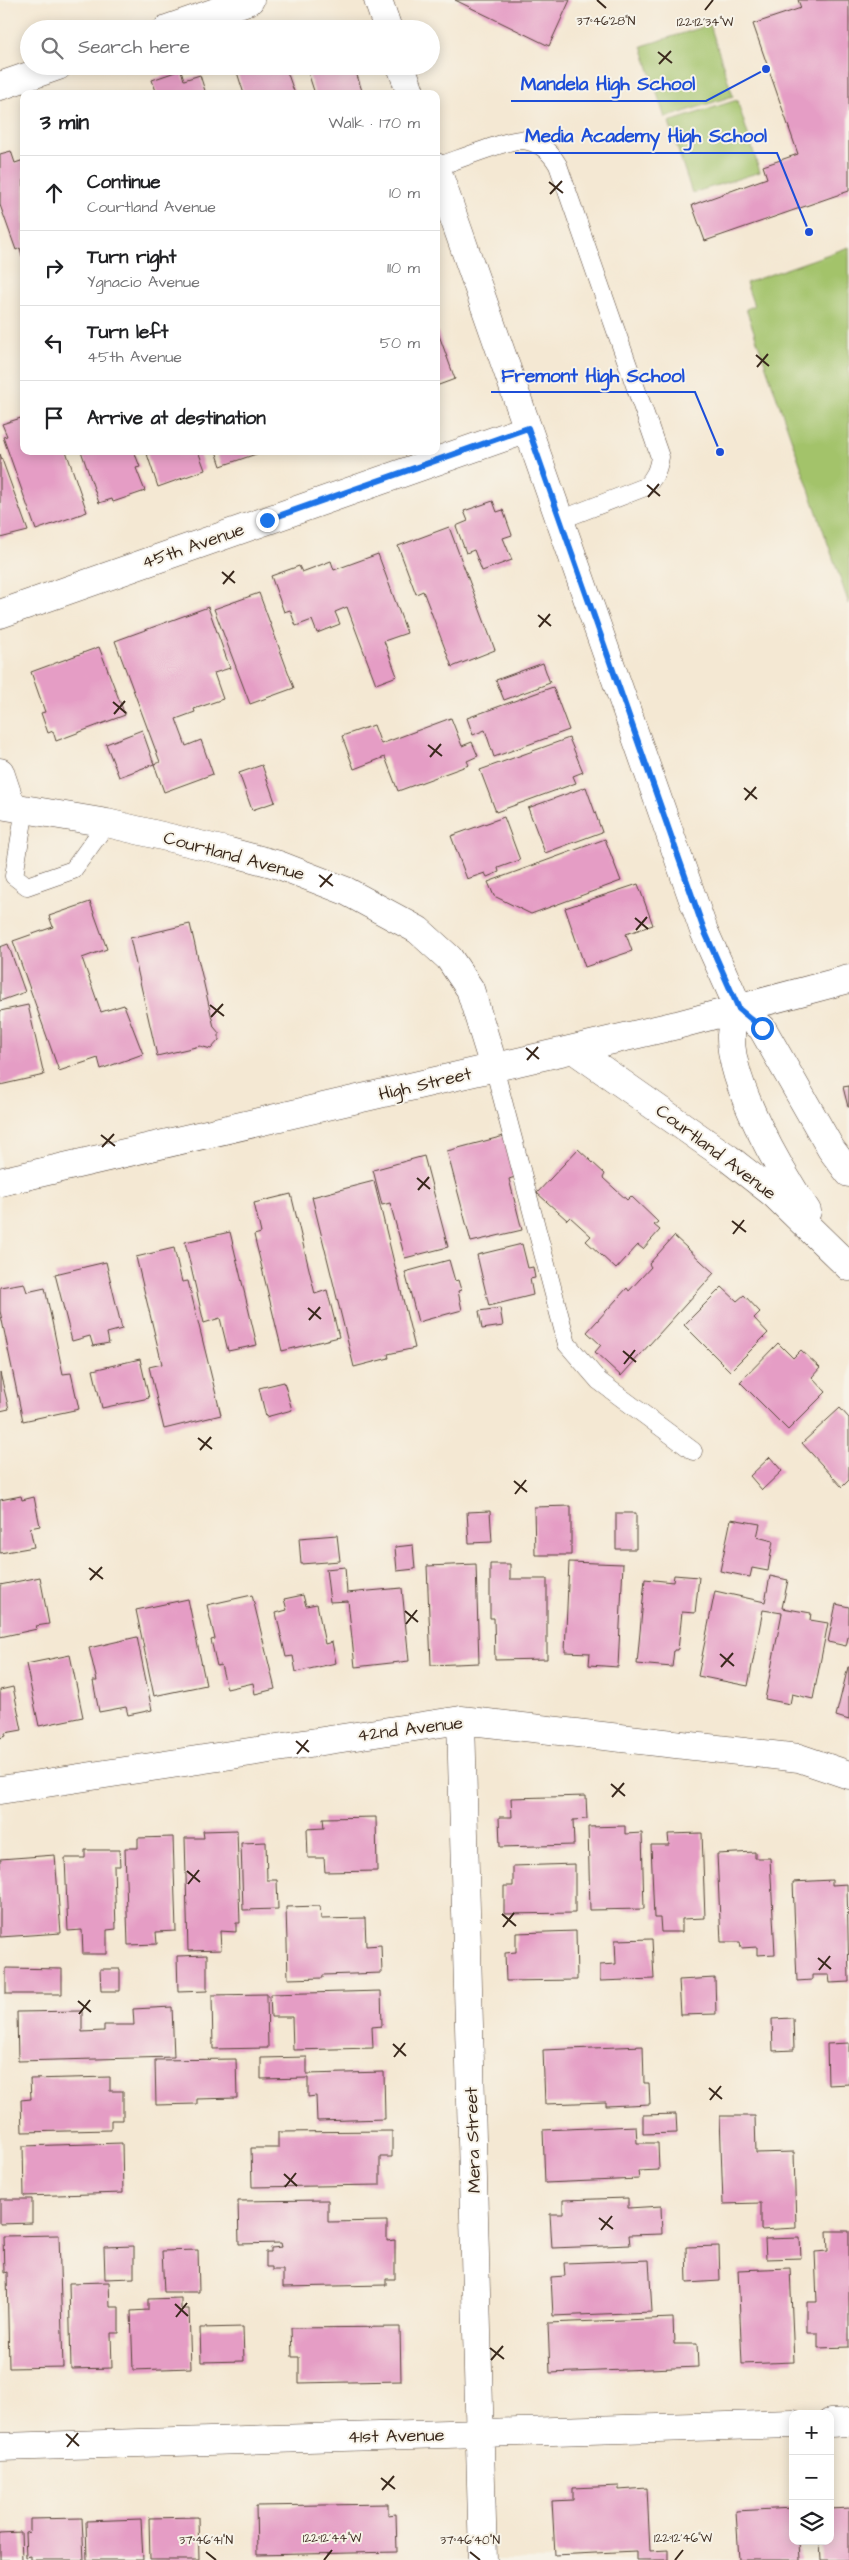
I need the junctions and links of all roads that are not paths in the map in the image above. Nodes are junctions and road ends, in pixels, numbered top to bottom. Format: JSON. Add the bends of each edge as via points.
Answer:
{"nodes":[{"id":1,"x":250,"y":0,"type":"edge"},
{"id":2,"x":378,"y":0,"type":"edge"},
{"id":3,"x":193,"y":20,"type":"edge"},
{"id":4,"x":385,"y":20,"type":"edge"},
{"id":5,"x":32,"y":75,"type":"edge"},
{"id":6,"x":404,"y":75,"type":"edge"},
{"id":7,"x":0,"y":86,"type":"edge"},
{"id":8,"x":410,"y":90,"type":"edge"},
{"id":9,"x":440,"y":166,"type":"edge"},
{"id":10,"x":440,"y":178,"type":"edge"},
{"id":11,"x":528,"y":428,"type":"junction"},
{"id":12,"x":560,"y":520,"type":"junction"},
{"id":13,"x":0,"y":614,"type":"edge"},
{"id":14,"x":0,"y":772,"type":"edge"},
{"id":15,"x":12,"y":806,"type":"edge"},
{"id":16,"x":107,"y":823,"type":"junction"},
{"id":17,"x":849,"y":979,"type":"edge"},
{"id":18,"x":739,"y":1009,"type":"junction"},
{"id":19,"x":573,"y":1049,"type":"junction"},
{"id":20,"x":494,"y":1067,"type":"junction"},
{"id":21,"x":849,"y":1173,"type":"edge"},
{"id":22,"x":0,"y":1182,"type":"edge"},
{"id":23,"x":849,"y":1266,"type":"edge"},
{"id":24,"x":693,"y":1451,"type":"dead end"},
{"id":25,"x":461,"y":1720,"type":"junction"},
{"id":26,"x":849,"y":1775,"type":"edge"},
{"id":27,"x":0,"y":1790,"type":"edge"},
{"id":28,"x":849,"y":2422,"type":"edge"},
{"id":29,"x":834,"y":2423,"type":"edge"},
{"id":30,"x":789,"y":2424,"type":"edge"},
{"id":31,"x":481,"y":2434,"type":"junction"},
{"id":32,"x":0,"y":2446,"type":"edge"},
{"id":33,"x":483,"y":2560,"type":"edge"}],
"edges":[{"from":1,"to":3,"type":"street"},
{"from":2,"to":4,"type":"street"},
{"from":5,"to":7,"type":"street"},
{"from":6,"to":8,"type":"street"},
{"from":9,"to":12,"type":"lane","via":[[519,140],[542,146],[552,154],[660,457],[658,468],[646,487]]},
{"from":10,"to":11,"type":"street"},
{"from":11,"to":12,"type":"street"},
{"from":11,"to":13,"type":"street","name":"45th Avenue"},
{"from":12,"to":18,"type":"street","via":[[704,930]]},
{"from":14,"to":15,"type":"street"},
{"from":15,"to":16,"type":"street","name":"Courtland Avenue"},
{"from":15,"to":16,"type":"lane","via":[[14,876],[27,886],[73,870]]},
{"from":16,"to":20,"type":"street","name":"Courtland Avenue","via":[[279,865],[346,891],[418,930],[449,958],[470,989]]},
{"from":17,"to":18,"type":"street","name":"High Street"},
{"from":18,"to":19,"type":"street","name":"High Street"},
{"from":18,"to":21,"type":"street","via":[[762,1028]]},
{"from":18,"to":23,"type":"street","name":"Courtland Avenue","via":[[730,1034],[735,1065],[755,1119],[785,1178]]},
{"from":19,"to":20,"type":"street","name":"High Street"},
{"from":19,"to":23,"type":"street","name":"Courtland Avenue","via":[[774,1194]]},
{"from":20,"to":22,"type":"street","name":"High Street"},
{"from":20,"to":24,"type":"lane","via":[[567,1344],[599,1381]]},
{"from":25,"to":26,"type":"street","name":"42nd Avenue","via":[[798,1758]]},
{"from":25,"to":27,"type":"street","name":"42nd Avenue"},
{"from":25,"to":31,"type":"street","name":"Mera Street"},
{"from":28,"to":29,"type":"street"},
{"from":30,"to":31,"type":"street","name":"41st Avenue"},
{"from":31,"to":32,"type":"street","name":"41st Avenue"},
{"from":31,"to":33,"type":"street","name":"Mera Street"}]}
